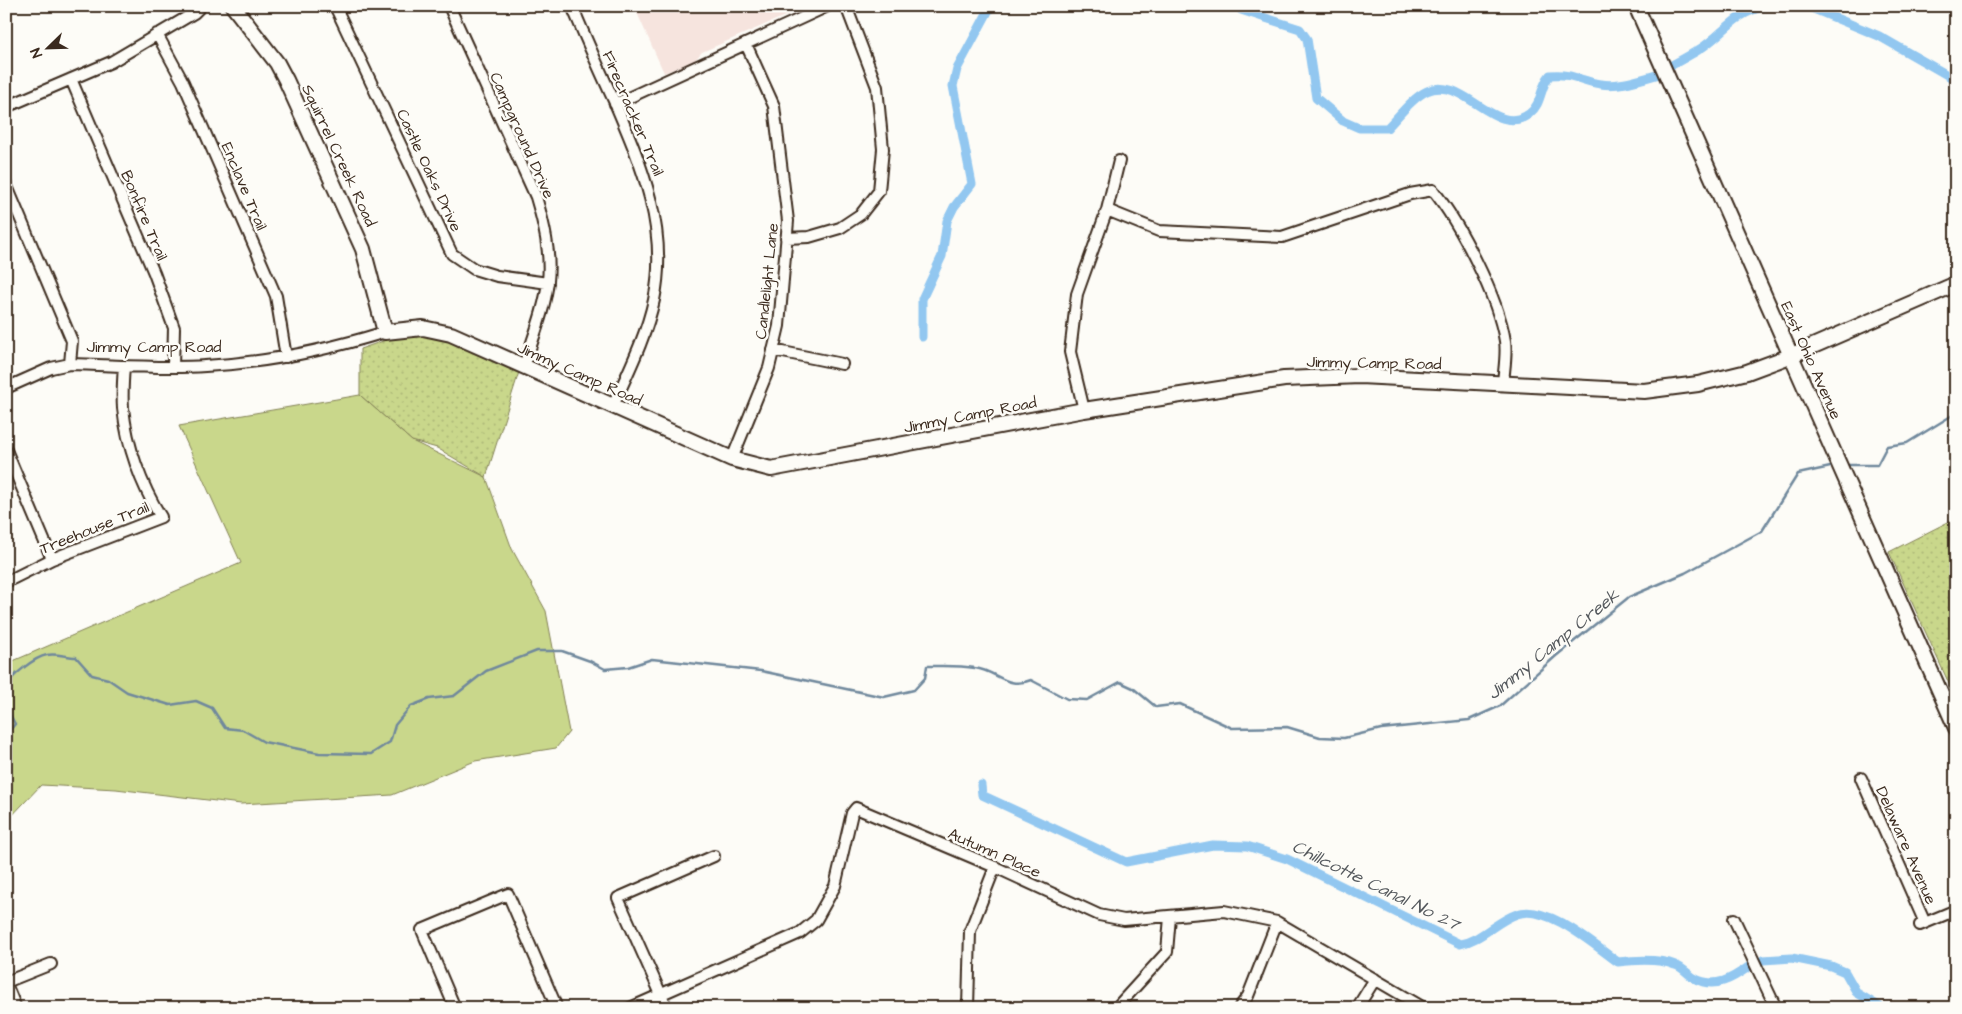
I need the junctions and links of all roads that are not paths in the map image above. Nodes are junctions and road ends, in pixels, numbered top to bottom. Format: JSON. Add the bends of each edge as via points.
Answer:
{"nodes":[{"id":1,"x":201,"y":6,"type":"edge"},
{"id":2,"x":233,"y":6,"type":"edge"},
{"id":3,"x":335,"y":6,"type":"edge"},
{"id":4,"x":449,"y":6,"type":"edge"},
{"id":5,"x":572,"y":6,"type":"edge"},
{"id":6,"x":828,"y":6,"type":"edge"},
{"id":7,"x":846,"y":6,"type":"edge"},
{"id":8,"x":1636,"y":6,"type":"edge"},
{"id":9,"x":157,"y":34,"type":"junction"},
{"id":10,"x":746,"y":44,"type":"junction"},
{"id":11,"x":71,"y":79,"type":"junction"},
{"id":12,"x":615,"y":104,"type":"junction"},
{"id":13,"x":6,"y":107,"type":"edge"},
{"id":14,"x":1119,"y":161,"type":"dead end"},
{"id":15,"x":6,"y":184,"type":"edge"},
{"id":16,"x":1107,"y":210,"type":"junction"},
{"id":17,"x":786,"y":238,"type":"junction"},
{"id":18,"x":548,"y":283,"type":"junction"},
{"id":19,"x":1956,"y":284,"type":"edge"},
{"id":20,"x":386,"y":332,"type":"junction"},
{"id":21,"x":773,"y":350,"type":"junction"},
{"id":22,"x":1790,"y":356,"type":"junction"},
{"id":23,"x":286,"y":357,"type":"junction"},
{"id":24,"x":70,"y":364,"type":"junction"},
{"id":25,"x":842,"y":364,"type":"dead end"},
{"id":26,"x":124,"y":366,"type":"junction"},
{"id":27,"x":173,"y":367,"type":"junction"},
{"id":28,"x":524,"y":367,"type":"junction"},
{"id":29,"x":1504,"y":383,"type":"junction"},
{"id":30,"x":6,"y":388,"type":"edge"},
{"id":31,"x":612,"y":406,"type":"junction"},
{"id":32,"x":1084,"y":410,"type":"junction"},
{"id":33,"x":6,"y":450,"type":"edge"},
{"id":34,"x":732,"y":459,"type":"junction"},
{"id":35,"x":52,"y":559,"type":"junction"},
{"id":36,"x":6,"y":582,"type":"edge"},
{"id":37,"x":1956,"y":728,"type":"edge"},
{"id":38,"x":1861,"y":778,"type":"dead end"},
{"id":39,"x":714,"y":856,"type":"dead end"},
{"id":40,"x":995,"y":867,"type":"junction"},
{"id":41,"x":1956,"y":910,"type":"edge"},
{"id":42,"x":1170,"y":917,"type":"junction"},
{"id":43,"x":1734,"y":919,"type":"dead end"},
{"id":44,"x":1277,"y":922,"type":"junction"},
{"id":45,"x":51,"y":964,"type":"dead end"},
{"id":46,"x":1375,"y":979,"type":"junction"},
{"id":47,"x":6,"y":983,"type":"edge"},
{"id":48,"x":661,"y":994,"type":"junction"},
{"id":49,"x":16,"y":1008,"type":"edge"},
{"id":50,"x":455,"y":1008,"type":"edge"},
{"id":51,"x":557,"y":1008,"type":"edge"},
{"id":52,"x":630,"y":1008,"type":"edge"},
{"id":53,"x":667,"y":1008,"type":"edge"},
{"id":54,"x":968,"y":1008,"type":"edge"},
{"id":55,"x":1116,"y":1008,"type":"edge"},
{"id":56,"x":1239,"y":1008,"type":"edge"},
{"id":57,"x":1357,"y":1008,"type":"edge"},
{"id":58,"x":1424,"y":1008,"type":"edge"},
{"id":59,"x":1776,"y":1008,"type":"edge"}],
"edges":[{"from":1,"to":9,"type":"street"},
{"from":2,"to":20,"type":"street","name":"Squirrel Creek Road","via":[[286,80],[360,242]]},
{"from":3,"to":18,"type":"street","name":"Castle Oaks Drive","via":[[452,254],[474,269],[497,276]]},
{"from":4,"to":18,"type":"street","name":"Campground Drive","via":[[536,197],[545,228]]},
{"from":5,"to":12,"type":"street","name":"Firecracker Trail"},
{"from":6,"to":10,"type":"street"},
{"from":7,"to":17,"type":"street","via":[[876,87],[883,149],[878,191],[861,214],[840,228]]},
{"from":8,"to":22,"type":"street","name":"East Ohio Avenue"},
{"from":9,"to":11,"type":"street","via":[[111,62]]},
{"from":9,"to":23,"type":"street","name":"Enclave Trail","via":[[183,82],[276,296]]},
{"from":10,"to":12,"type":"street"},
{"from":10,"to":17,"type":"street","name":"Candlelight Lane","via":[[774,106],[788,221]]},
{"from":11,"to":13,"type":"street"},
{"from":11,"to":27,"type":"street","name":"Bonfire Trail","via":[[154,273],[174,328]]},
{"from":12,"to":31,"type":"street","name":"Firecracker Trail","via":[[650,190],[659,246],[654,300],[638,348]]},
{"from":14,"to":16,"type":"street"},
{"from":15,"to":24,"type":"street","via":[[72,341]]},
{"from":16,"to":29,"type":"street","via":[[1159,231],[1282,237],[1410,194],[1433,190],[1449,210],[1496,305],[1505,342]]},
{"from":16,"to":32,"type":"street","via":[[1077,294],[1070,352]]},
{"from":17,"to":21,"type":"street","name":"Candlelight Lane","via":[[779,326]]},
{"from":18,"to":28,"type":"street","name":"Campground Drive"},
{"from":19,"to":22,"type":"street","name":"Jimmy Camp Road"},
{"from":20,"to":23,"type":"street","name":"Jimmy Camp Road"},
{"from":20,"to":28,"type":"street","name":"Jimmy Camp Road","via":[[423,328],[451,334]]},
{"from":21,"to":25,"type":"street"},
{"from":21,"to":34,"type":"street","name":"Candlelight Lane","via":[[769,368]]},
{"from":22,"to":29,"type":"street","name":"Jimmy Camp Road","via":[[1747,372],[1698,384],[1644,391]]},
{"from":22,"to":37,"type":"street","name":"East Ohio Avenue"},
{"from":23,"to":27,"type":"street","name":"Jimmy Camp Road"},
{"from":24,"to":26,"type":"street","name":"Jimmy Camp Road"},
{"from":24,"to":30,"type":"street","name":"Jimmy Camp Road","via":[[51,368]]},
{"from":26,"to":27,"type":"street","name":"Jimmy Camp Road"},
{"from":26,"to":35,"type":"street","name":"Treehouse Trail","via":[[123,408],[132,455],[161,518]]},
{"from":28,"to":31,"type":"street","name":"Jimmy Camp Road"},
{"from":29,"to":32,"type":"street","name":"Jimmy Camp Road","via":[[1360,376],[1284,379]]},
{"from":31,"to":34,"type":"street","name":"Jimmy Camp Road"},
{"from":32,"to":34,"type":"street","name":"Jimmy Camp Road","via":[[771,469]]},
{"from":33,"to":35,"type":"street"},
{"from":35,"to":36,"type":"street","name":"Treehouse Trail"},
{"from":38,"to":41,"type":"street","name":"Delaware Avenue","via":[[1922,924]]},
{"from":39,"to":48,"type":"street","via":[[618,898]]},
{"from":40,"to":42,"type":"street","name":"Autumn Place","via":[[1099,915],[1124,920]]},
{"from":40,"to":48,"type":"street","name":"Autumn Place","via":[[856,808],[852,813],[836,886],[816,920],[800,933]]},
{"from":40,"to":54,"type":"street","via":[[970,931]]},
{"from":42,"to":44,"type":"street","name":"Autumn Place","via":[[1224,912]]},
{"from":42,"to":55,"type":"street","via":[[1167,952]]},
{"from":43,"to":59,"type":"street"},
{"from":44,"to":46,"type":"street","name":"Autumn Place"},
{"from":44,"to":56,"type":"street","via":[[1248,996]]},
{"from":45,"to":47,"type":"street"},
{"from":46,"to":57,"type":"street"},
{"from":46,"to":58,"type":"street","name":"Autumn Place"},
{"from":47,"to":49,"type":"street"},
{"from":48,"to":52,"type":"street","name":"Autumn Place"},
{"from":48,"to":53,"type":"street"},
{"from":50,"to":51,"type":"street","via":[[422,930],[508,894]]}]}
